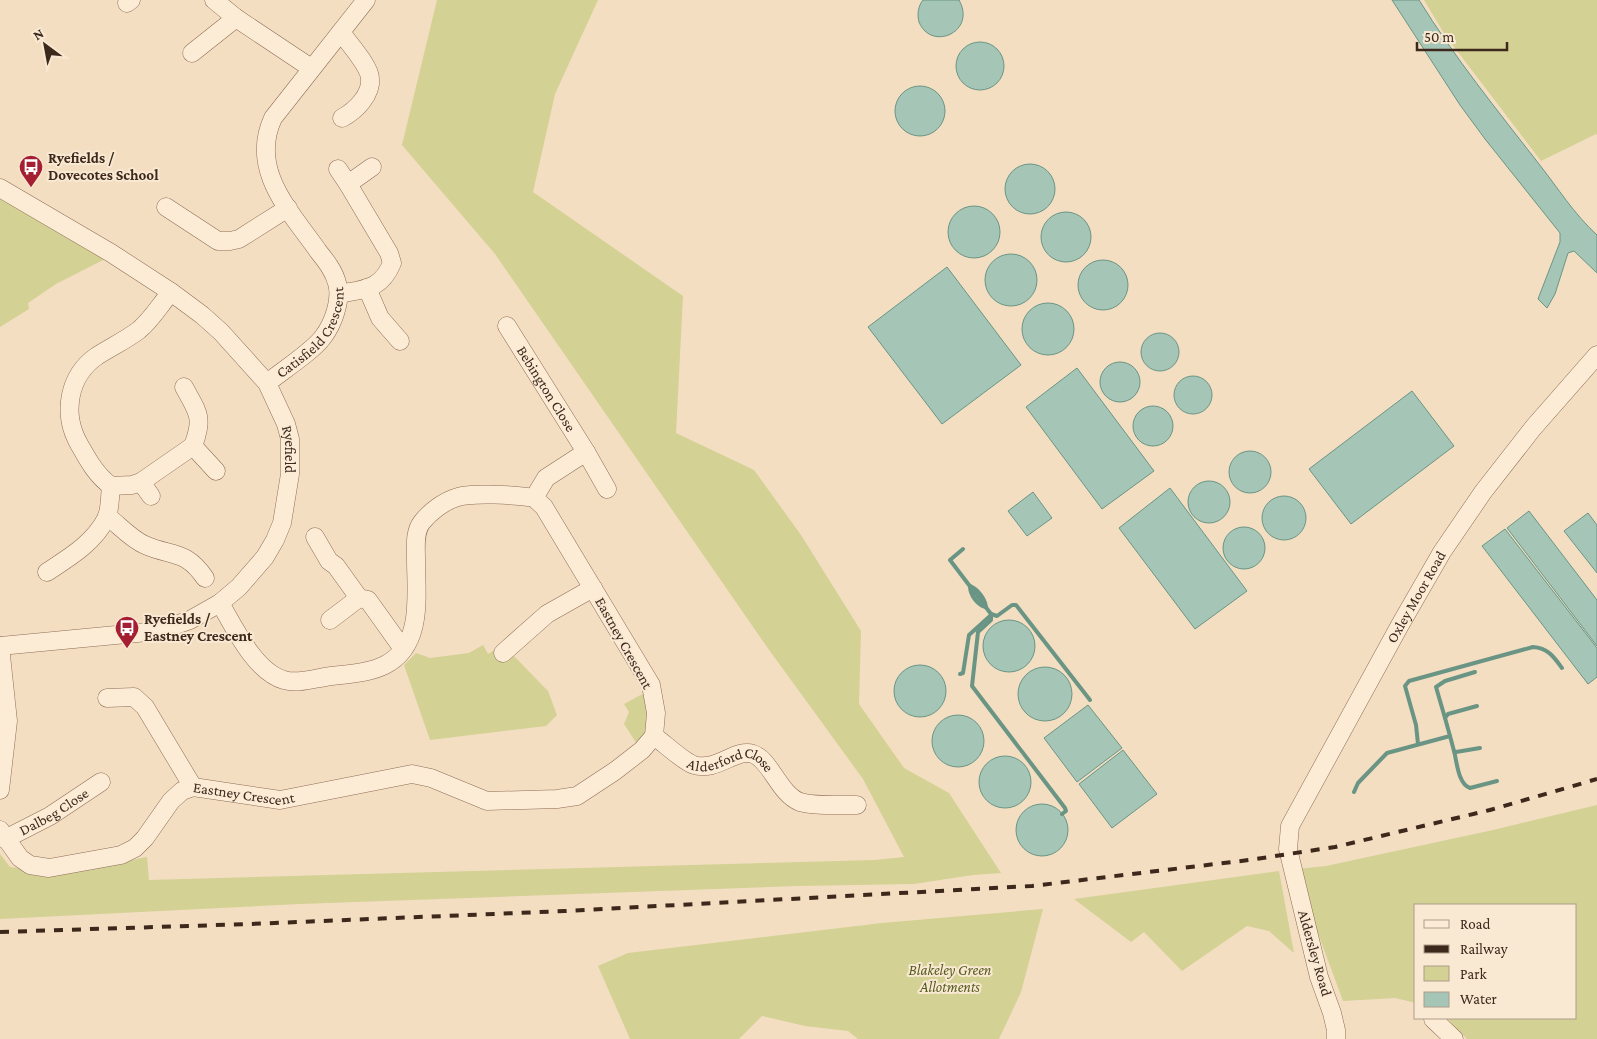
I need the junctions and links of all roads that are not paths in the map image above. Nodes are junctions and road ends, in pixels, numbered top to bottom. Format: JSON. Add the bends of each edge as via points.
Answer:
{"nodes":[{"id":1,"x":214,"y":0,"type":"edge"},
{"id":2,"x":366,"y":0,"type":"edge"},
{"id":3,"x":236,"y":18,"type":"junction"},
{"id":4,"x":342,"y":32,"type":"junction"},
{"id":5,"x":192,"y":53,"type":"dead end"},
{"id":6,"x":311,"y":68,"type":"junction"},
{"id":7,"x":346,"y":111,"type":"dead end"},
{"id":8,"x":372,"y":167,"type":"dead end"},
{"id":9,"x":0,"y":188,"type":"edge"},
{"id":10,"x":166,"y":207,"type":"dead end"},
{"id":11,"x":288,"y":208,"type":"junction"},
{"id":12,"x":367,"y":288,"type":"junction"},
{"id":13,"x":170,"y":292,"type":"junction"},
{"id":14,"x":339,"y":294,"type":"junction"},
{"id":15,"x":507,"y":326,"type":"dead end"},
{"id":16,"x":400,"y":341,"type":"dead end"},
{"id":17,"x":1597,"y":355,"type":"edge"},
{"id":18,"x":267,"y":383,"type":"junction"},
{"id":19,"x":185,"y":386,"type":"dead end"},
{"id":20,"x":193,"y":446,"type":"junction"},
{"id":21,"x":586,"y":452,"type":"junction"},
{"id":22,"x":216,"y":471,"type":"dead end"},
{"id":23,"x":111,"y":486,"type":"junction"},
{"id":24,"x":607,"y":489,"type":"dead end"},
{"id":25,"x":534,"y":498,"type":"junction"},
{"id":26,"x":107,"y":516,"type":"junction"},
{"id":27,"x":315,"y":537,"type":"dead end"},
{"id":28,"x":47,"y":572,"type":"dead end"},
{"id":29,"x":205,"y":578,"type":"dead end"},
{"id":30,"x":593,"y":588,"type":"junction"},
{"id":31,"x":359,"y":598,"type":"junction"},
{"id":32,"x":220,"y":603,"type":"junction"},
{"id":33,"x":330,"y":620,"type":"dead end"},
{"id":34,"x":0,"y":646,"type":"edge"},
{"id":35,"x":403,"y":649,"type":"junction"},
{"id":36,"x":503,"y":653,"type":"dead end"},
{"id":37,"x":107,"y":698,"type":"dead end"},
{"id":38,"x":654,"y":736,"type":"junction"},
{"id":39,"x":1,"y":782,"type":"edge"},
{"id":40,"x":101,"y":782,"type":"dead end"},
{"id":41,"x":194,"y":787,"type":"junction"},
{"id":42,"x":857,"y":805,"type":"dead end"},
{"id":43,"x":2,"y":834,"type":"edge"},
{"id":44,"x":1292,"y":867,"type":"joint"},
{"id":45,"x":1433,"y":1019,"type":"dead end"},
{"id":46,"x":1336,"y":1039,"type":"edge"},
{"id":47,"x":1454,"y":1039,"type":"edge"}],
"edges":[{"from":1,"to":3,"type":"street"},
{"from":2,"to":4,"type":"street","name":"Catisfield Crescent"},
{"from":3,"to":5,"type":"street"},
{"from":3,"to":6,"type":"street"},
{"from":4,"to":6,"type":"street","name":"Catisfield Crescent"},
{"from":4,"to":7,"type":"street","via":[[367,69],[370,79],[364,98]]},
{"from":6,"to":11,"type":"street","name":"Catisfield Crescent","via":[[267,130],[267,169]]},
{"from":8,"to":12,"type":"street","via":[[343,176],[392,263],[383,281]]},
{"from":9,"to":13,"type":"street","name":"Ryefield"},
{"from":10,"to":11,"type":"street","via":[[218,241],[230,242]]},
{"from":11,"to":14,"type":"street","name":"Catisfield Crescent","via":[[330,267]]},
{"from":12,"to":14,"type":"street"},
{"from":12,"to":16,"type":"street","via":[[380,318]]},
{"from":13,"to":18,"type":"street","name":"Ryefield","via":[[202,314]]},
{"from":13,"to":23,"type":"street","via":[[139,330],[86,365],[74,384],[69,409],[74,436],[96,473]]},
{"from":14,"to":18,"type":"street","name":"Catisfield Crescent","via":[[336,309],[322,338]]},
{"from":15,"to":21,"type":"street","name":"Bebington Close"},
{"from":17,"to":44,"type":"street","name":"Oxley Moor Road","via":[[1532,428],[1482,492],[1438,560],[1296,812],[1288,840]]},
{"from":18,"to":32,"type":"street","name":"Ryefield","via":[[290,439],[290,474],[282,523],[265,557]]},
{"from":19,"to":20,"type":"street","via":[[200,422]]},
{"from":20,"to":22,"type":"street"},
{"from":20,"to":23,"type":"street","via":[[146,489],[132,485]]},
{"from":21,"to":24,"type":"street","name":"Bebington Close"},
{"from":21,"to":25,"type":"street","via":[[546,478]]},
{"from":23,"to":26,"type":"street"},
{"from":25,"to":30,"type":"street","name":"Eastney Crescent","via":[[544,507]]},
{"from":25,"to":35,"type":"street","via":[[456,497],[435,509],[421,523],[416,539],[415,620],[412,636]]},
{"from":26,"to":28,"type":"street","via":[[82,549]]},
{"from":26,"to":29,"type":"street","via":[[144,544],[175,549]]},
{"from":27,"to":31,"type":"street","via":[[329,561]]},
{"from":30,"to":36,"type":"street","via":[[547,614]]},
{"from":30,"to":38,"type":"street","name":"Eastney Crescent","via":[[651,686],[656,713]]},
{"from":31,"to":33,"type":"street"},
{"from":31,"to":35,"type":"street","via":[[368,600]]},
{"from":32,"to":34,"type":"street","name":"Ryefield","via":[[190,620],[158,631]]},
{"from":32,"to":35,"type":"street","via":[[251,653],[266,671],[283,680],[294,682],[362,672],[385,665]]},
{"from":34,"to":39,"type":"street","via":[[8,721]]},
{"from":37,"to":41,"type":"street","via":[[134,697],[145,707]]},
{"from":38,"to":41,"type":"street","name":"Eastney Crescent","via":[[615,772],[577,796],[557,799],[487,801],[431,778],[412,774],[280,800]]},
{"from":38,"to":42,"type":"street","name":"Alderford Close","via":[[693,765],[709,767],[740,754],[753,754],[762,760],[790,798],[802,803]]},
{"from":40,"to":43,"type":"street","name":"Dalbeg Close","via":[[50,816]]},
{"from":41,"to":43,"type":"street","name":"Eastney Crescent","via":[[182,791],[171,801],[145,838],[121,855],[49,868],[30,865],[20,858]]},
{"from":44,"to":46,"type":"street","name":"Aldersley Road","via":[[1332,1012]]},
{"from":45,"to":47,"type":"street"}]}
